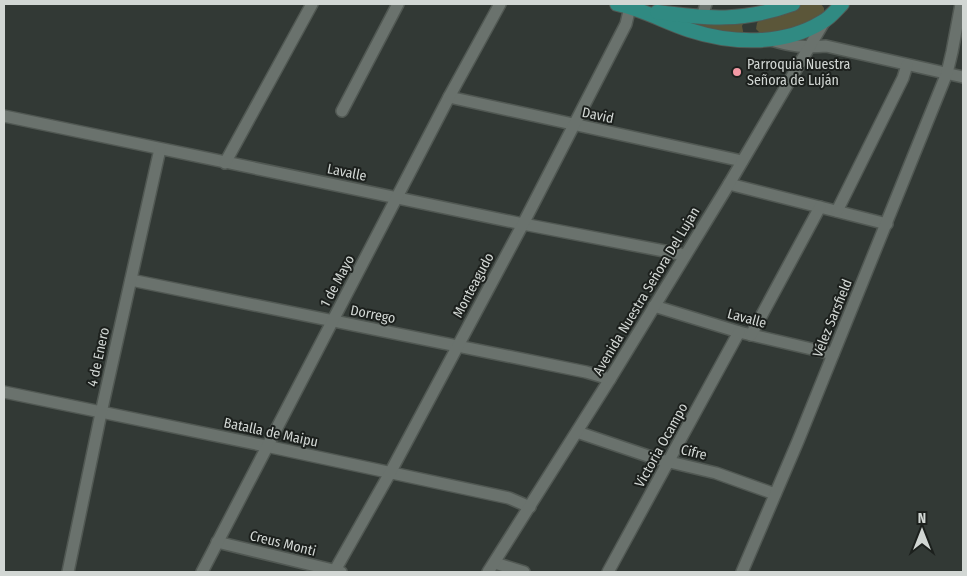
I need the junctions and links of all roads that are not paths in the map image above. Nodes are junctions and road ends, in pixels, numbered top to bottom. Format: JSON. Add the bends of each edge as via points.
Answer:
{"nodes":[{"id":1,"x":312,"y":4,"type":"edge"},
{"id":2,"x":398,"y":4,"type":"edge"},
{"id":3,"x":500,"y":4,"type":"edge"},
{"id":4,"x":793,"y":4,"type":"edge"},
{"id":5,"x":842,"y":4,"type":"edge"},
{"id":6,"x":961,"y":4,"type":"edge"},
{"id":7,"x":628,"y":6,"type":"edge"},
{"id":8,"x":680,"y":9,"type":"edge"},
{"id":9,"x":704,"y":10,"type":"edge"},
{"id":10,"x":828,"y":14,"type":"edge"},
{"id":11,"x":752,"y":16,"type":"junction"},
{"id":12,"x":752,"y":40,"type":"junction"},
{"id":13,"x":770,"y":40,"type":"junction"},
{"id":14,"x":808,"y":48,"type":"junction"},
{"id":15,"x":907,"y":65,"type":"junction"},
{"id":16,"x":947,"y":73,"type":"junction"},
{"id":17,"x":963,"y":77,"type":"edge"},
{"id":18,"x":449,"y":98,"type":"junction"},
{"id":19,"x":342,"y":112,"type":"dead end"},
{"id":20,"x":4,"y":116,"type":"edge"},
{"id":21,"x":574,"y":126,"type":"junction"},
{"id":22,"x":160,"y":149,"type":"junction"},
{"id":23,"x":742,"y":161,"type":"junction"},
{"id":24,"x":225,"y":163,"type":"junction"},
{"id":25,"x":729,"y":184,"type":"junction"},
{"id":26,"x":397,"y":198,"type":"junction"},
{"id":27,"x":820,"y":207,"type":"junction"},
{"id":28,"x":837,"y":211,"type":"junction"},
{"id":29,"x":523,"y":224,"type":"junction"},
{"id":30,"x":887,"y":224,"type":"junction"},
{"id":31,"x":685,"y":255,"type":"junction"},
{"id":32,"x":131,"y":280,"type":"junction"},
{"id":33,"x":654,"y":306,"type":"junction"},
{"id":34,"x":332,"y":322,"type":"junction"},
{"id":35,"x":739,"y":332,"type":"junction"},
{"id":36,"x":751,"y":335,"type":"junction"},
{"id":37,"x":458,"y":346,"type":"junction"},
{"id":38,"x":833,"y":354,"type":"junction"},
{"id":39,"x":610,"y":379,"type":"junction"},
{"id":40,"x":4,"y":392,"type":"edge"},
{"id":41,"x":101,"y":413,"type":"junction"},
{"id":42,"x":577,"y":432,"type":"junction"},
{"id":43,"x":266,"y":446,"type":"junction"},
{"id":44,"x":669,"y":461,"type":"junction"},
{"id":45,"x":390,"y":473,"type":"junction"},
{"id":46,"x":775,"y":494,"type":"junction"},
{"id":47,"x":530,"y":507,"type":"junction"},
{"id":48,"x":217,"y":542,"type":"junction"},
{"id":49,"x":492,"y":568,"type":"edge"},
{"id":50,"x":68,"y":572,"type":"edge"},
{"id":51,"x":202,"y":572,"type":"edge"},
{"id":52,"x":336,"y":572,"type":"edge"},
{"id":53,"x":524,"y":572,"type":"edge"},
{"id":54,"x":608,"y":572,"type":"edge"},
{"id":55,"x":742,"y":572,"type":"edge"}],
"edges":[{"from":1,"to":24,"type":"street"},
{"from":2,"to":19,"type":"street"},
{"from":3,"to":18,"type":"street","name":"1 de Mayo"},
{"from":4,"to":11,"type":"main road"},
{"from":5,"to":10,"type":"main road"},
{"from":6,"to":16,"type":"street","name":"Vélez Sarsfield"},
{"from":7,"to":8,"type":"main road"},
{"from":7,"to":12,"type":"main road","via":[[705,35]]},
{"from":7,"to":21,"type":"street","name":"Monteagudo","via":[[626,24]]},
{"from":8,"to":9,"type":"main road"},
{"from":9,"to":11,"type":"main road","via":[[722,18]]},
{"from":10,"to":13,"type":"main road","via":[[795,35]]},
{"from":10,"to":14,"type":"street","name":"Avenida Nuestra Señora Del Lujan"},
{"from":11,"to":12,"type":"main road","via":[[747,25]]},
{"from":12,"to":13,"type":"main road"},
{"from":13,"to":14,"type":"street"},
{"from":14,"to":15,"type":"street","via":[[826,46]]},
{"from":14,"to":23,"type":"street","name":"Avenida Nuestra Señora Del Lujan"},
{"from":15,"to":16,"type":"street"},
{"from":15,"to":28,"type":"street"},
{"from":16,"to":17,"type":"street"},
{"from":16,"to":30,"type":"street","name":"Vélez Sarsfield"},
{"from":18,"to":21,"type":"street","name":"David"},
{"from":18,"to":26,"type":"street","name":"1 de Mayo"},
{"from":20,"to":22,"type":"street","name":"Lavalle"},
{"from":21,"to":23,"type":"street","name":"David"},
{"from":21,"to":29,"type":"street","name":"Monteagudo"},
{"from":22,"to":24,"type":"street","name":"Lavalle"},
{"from":22,"to":32,"type":"street","name":"4 de Enero"},
{"from":23,"to":25,"type":"street","name":"Avenida Nuestra Señora Del Lujan"},
{"from":24,"to":26,"type":"street","name":"Lavalle"},
{"from":25,"to":27,"type":"street"},
{"from":25,"to":31,"type":"street","name":"Avenida Nuestra Señora Del Lujan"},
{"from":26,"to":29,"type":"street","name":"Lavalle"},
{"from":26,"to":34,"type":"street","name":"1 de Mayo"},
{"from":27,"to":28,"type":"street"},
{"from":27,"to":36,"type":"street"},
{"from":28,"to":30,"type":"street"},
{"from":29,"to":31,"type":"street","name":"Lavalle"},
{"from":29,"to":37,"type":"street","name":"Monteagudo"},
{"from":30,"to":38,"type":"street","name":"Vélez Sarsfield"},
{"from":31,"to":33,"type":"street","name":"Avenida Nuestra Señora Del Lujan"},
{"from":32,"to":34,"type":"street","name":"Dorrego"},
{"from":32,"to":41,"type":"street","name":"4 de Enero"},
{"from":33,"to":35,"type":"street","name":"Lavalle"},
{"from":33,"to":39,"type":"street","name":"Avenida Nuestra Señora Del Lujan"},
{"from":34,"to":37,"type":"street","name":"Dorrego"},
{"from":34,"to":43,"type":"street","name":"1 de Mayo"},
{"from":35,"to":36,"type":"street","name":"Lavalle"},
{"from":35,"to":44,"type":"street","name":"Victoria Ocampo"},
{"from":36,"to":38,"type":"street","name":"Lavalle"},
{"from":37,"to":39,"type":"street","name":"Dorrego"},
{"from":37,"to":45,"type":"street","name":"Monteagudo"},
{"from":38,"to":46,"type":"street","name":"Vélez Sarsfield"},
{"from":39,"to":42,"type":"street","name":"Avenida Nuestra Señora Del Lujan"},
{"from":40,"to":41,"type":"street","name":"Batalla de Maipu"},
{"from":41,"to":43,"type":"street","name":"Batalla de Maipu"},
{"from":41,"to":50,"type":"street","name":"4 de Enero"},
{"from":42,"to":44,"type":"street","name":"Cifre"},
{"from":42,"to":47,"type":"street","name":"Avenida Nuestra Señora Del Lujan"},
{"from":43,"to":45,"type":"street","name":"Batalla de Maipu"},
{"from":43,"to":48,"type":"street","name":"1 de Mayo"},
{"from":44,"to":46,"type":"street","name":"Cifre","via":[[724,475]]},
{"from":44,"to":54,"type":"street","name":"Victoria Ocampo"},
{"from":45,"to":47,"type":"street","name":"Batalla de Maipu","via":[[509,498]]},
{"from":45,"to":52,"type":"street","name":"Monteagudo"},
{"from":46,"to":55,"type":"street","name":"Vélez Sarsfield"},
{"from":47,"to":49,"type":"street","name":"Avenida Nuestra Señora Del Lujan"},
{"from":48,"to":51,"type":"street","name":"1 de Mayo"},
{"from":48,"to":52,"type":"street","name":"Creus Monti"},
{"from":49,"to":53,"type":"street"}]}
